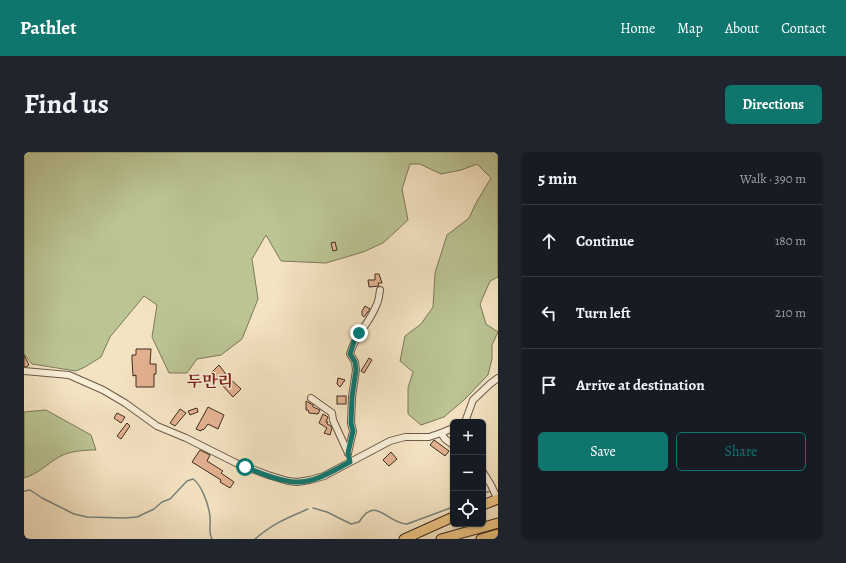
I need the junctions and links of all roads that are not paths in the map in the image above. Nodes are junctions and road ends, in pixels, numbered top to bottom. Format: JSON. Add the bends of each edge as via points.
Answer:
{"nodes":[{"id":1,"x":380,"y":290,"type":"dead end"},
{"id":2,"x":24,"y":371,"type":"edge"},
{"id":3,"x":498,"y":378,"type":"edge"},
{"id":4,"x":311,"y":398,"type":"dead end"},
{"id":5,"x":466,"y":419,"type":"edge"},
{"id":6,"x":450,"y":429,"type":"edge"},
{"id":7,"x":441,"y":433,"type":"junction"},
{"id":8,"x":450,"y":443,"type":"edge"},
{"id":9,"x":348,"y":453,"type":"junction"},
{"id":10,"x":350,"y":462,"type":"junction"},
{"id":11,"x":486,"y":476,"type":"edge"},
{"id":12,"x":497,"y":498,"type":"edge"},
{"id":13,"x":486,"y":504,"type":"edge"},
{"id":14,"x":450,"y":518,"type":"edge"},
{"id":15,"x":495,"y":524,"type":"edge"},
{"id":16,"x":496,"y":535,"type":"edge"},
{"id":17,"x":404,"y":539,"type":"edge"},
{"id":18,"x":441,"y":539,"type":"edge"},
{"id":19,"x":480,"y":539,"type":"edge"}],
"edges":[{"from":1,"to":9,"type":"street","via":[[378,304],[354,342],[350,354],[356,370],[352,397],[353,431]]},
{"from":2,"to":10,"type":"street","via":[[69,375],[114,396],[157,426],[236,463],[288,481],[297,482],[324,476]]},
{"from":3,"to":5,"type":"street","via":[[473,400]]},
{"from":4,"to":9,"type":"street","via":[[332,413]]},
{"from":6,"to":7,"type":"street"},
{"from":7,"to":8,"type":"street"},
{"from":7,"to":10,"type":"street","via":[[429,437],[405,437]]},
{"from":9,"to":10,"type":"street"},
{"from":11,"to":12,"type":"street"},
{"from":12,"to":13,"type":"highway"},
{"from":14,"to":17,"type":"highway"},
{"from":15,"to":18,"type":"highway"},
{"from":16,"to":19,"type":"highway"}]}
